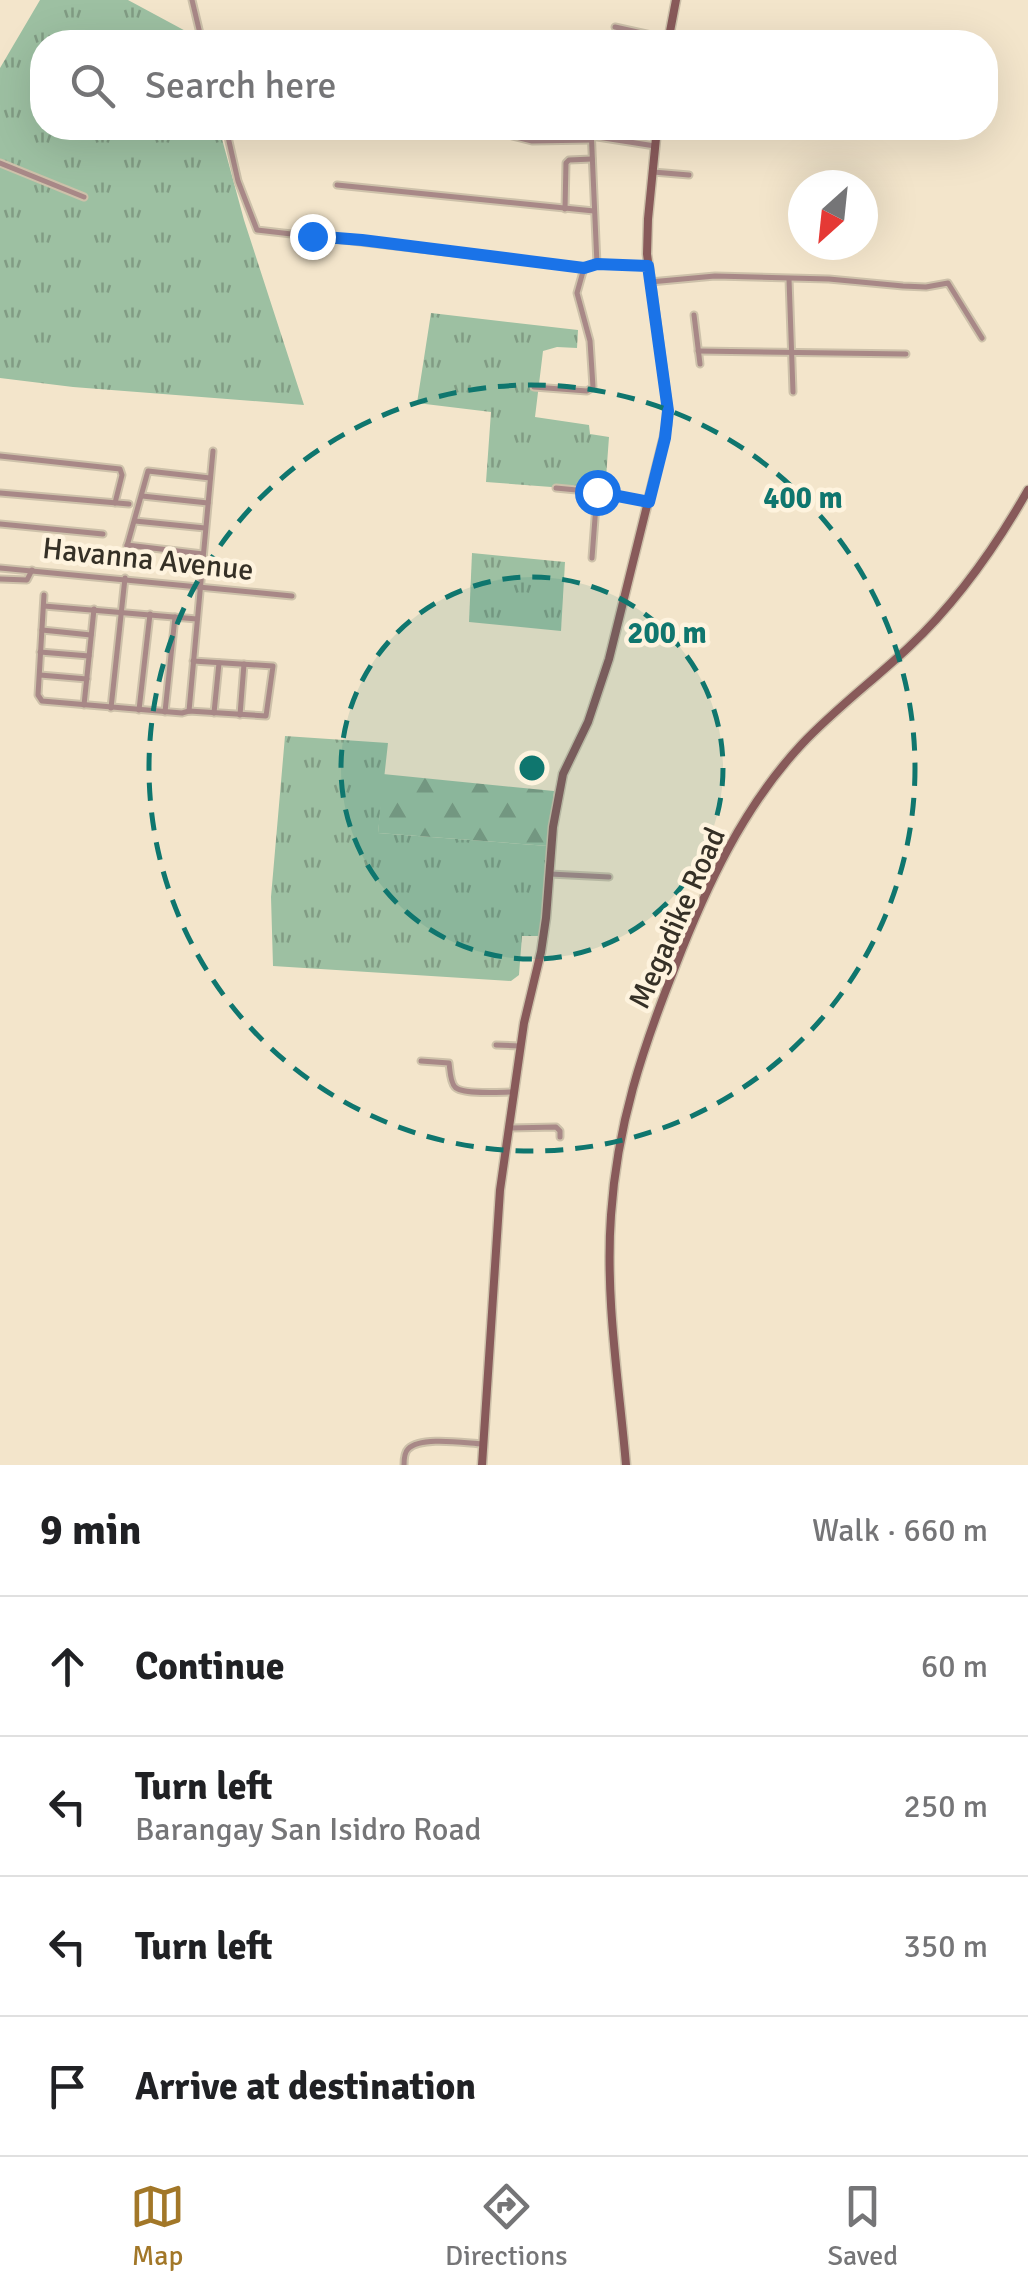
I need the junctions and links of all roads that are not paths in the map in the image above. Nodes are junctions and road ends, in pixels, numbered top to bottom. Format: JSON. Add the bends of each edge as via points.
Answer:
{"nodes":[{"id":1,"x":192,"y":0,"type":"edge"},
{"id":2,"x":676,"y":0,"type":"edge"},
{"id":3,"x":615,"y":27,"type":"dead end"},
{"id":4,"x":199,"y":30,"type":"edge"},
{"id":5,"x":626,"y":30,"type":"edge"},
{"id":6,"x":670,"y":30,"type":"edge"},
{"id":7,"x":229,"y":140,"type":"edge"},
{"id":8,"x":592,"y":140,"type":"edge"},
{"id":9,"x":608,"y":140,"type":"edge"},
{"id":10,"x":656,"y":140,"type":"edge"},
{"id":11,"x":655,"y":146,"type":"junction"},
{"id":12,"x":592,"y":159,"type":"junction"},
{"id":13,"x":0,"y":163,"type":"edge"},
{"id":14,"x":653,"y":172,"type":"junction"},
{"id":15,"x":689,"y":174,"type":"dead end"},
{"id":16,"x":337,"y":185,"type":"dead end"},
{"id":17,"x":84,"y":197,"type":"dead end"},
{"id":18,"x":565,"y":209,"type":"junction"},
{"id":19,"x":594,"y":212,"type":"junction"},
{"id":20,"x":597,"y":264,"type":"junction"},
{"id":21,"x":648,"y":266,"type":"junction"},
{"id":22,"x":584,"y":268,"type":"junction"},
{"id":23,"x":789,"y":279,"type":"junction"},
{"id":24,"x":650,"y":282,"type":"junction"},
{"id":25,"x":694,"y":315,"type":"dead end"},
{"id":26,"x":982,"y":338,"type":"dead end"},
{"id":27,"x":698,"y":351,"type":"junction"},
{"id":28,"x":792,"y":353,"type":"junction"},
{"id":29,"x":906,"y":354,"type":"dead end"},
{"id":30,"x":700,"y":364,"type":"dead end"},
{"id":31,"x":534,"y":387,"type":"dead end"},
{"id":32,"x":793,"y":392,"type":"dead end"},
{"id":33,"x":212,"y":451,"type":"dead end"},
{"id":34,"x":0,"y":456,"type":"edge"},
{"id":35,"x":210,"y":478,"type":"junction"},
{"id":36,"x":556,"y":488,"type":"dead end"},
{"id":37,"x":1028,"y":490,"type":"edge"},
{"id":38,"x":0,"y":492,"type":"edge"},
{"id":39,"x":597,"y":492,"type":"junction"},
{"id":40,"x":142,"y":496,"type":"junction"},
{"id":41,"x":649,"y":502,"type":"junction"},
{"id":42,"x":115,"y":503,"type":"junction"},
{"id":43,"x":208,"y":503,"type":"junction"},
{"id":44,"x":129,"y":504,"type":"dead end"},
{"id":45,"x":135,"y":521,"type":"junction"},
{"id":46,"x":0,"y":524,"type":"edge"},
{"id":47,"x":206,"y":528,"type":"junction"},
{"id":48,"x":104,"y":534,"type":"dead end"},
{"id":49,"x":203,"y":554,"type":"junction"},
{"id":50,"x":592,"y":558,"type":"dead end"},
{"id":51,"x":0,"y":568,"type":"edge"},
{"id":52,"x":32,"y":570,"type":"junction"},
{"id":53,"x":125,"y":578,"type":"junction"},
{"id":54,"x":0,"y":579,"type":"edge"},
{"id":55,"x":201,"y":586,"type":"junction"},
{"id":56,"x":44,"y":594,"type":"dead end"},
{"id":57,"x":292,"y":596,"type":"dead end"},
{"id":58,"x":44,"y":606,"type":"junction"},
{"id":59,"x":94,"y":610,"type":"junction"},
{"id":60,"x":122,"y":612,"type":"junction"},
{"id":61,"x":150,"y":614,"type":"junction"},
{"id":62,"x":175,"y":616,"type":"junction"},
{"id":63,"x":197,"y":619,"type":"junction"},
{"id":64,"x":42,"y":630,"type":"junction"},
{"id":65,"x":91,"y":635,"type":"junction"},
{"id":66,"x":40,"y":652,"type":"junction"},
{"id":67,"x":89,"y":656,"type":"junction"},
{"id":68,"x":194,"y":661,"type":"junction"},
{"id":69,"x":219,"y":663,"type":"junction"},
{"id":70,"x":244,"y":664,"type":"junction"},
{"id":71,"x":39,"y":675,"type":"junction"},
{"id":72,"x":87,"y":679,"type":"junction"},
{"id":73,"x":84,"y":705,"type":"junction"},
{"id":74,"x":111,"y":708,"type":"junction"},
{"id":75,"x":139,"y":710,"type":"junction"},
{"id":76,"x":189,"y":711,"type":"junction"},
{"id":77,"x":165,"y":712,"type":"junction"},
{"id":78,"x":214,"y":713,"type":"junction"},
{"id":79,"x":240,"y":714,"type":"junction"},
{"id":80,"x":550,"y":874,"type":"junction"},
{"id":81,"x":609,"y":877,"type":"dead end"},
{"id":82,"x":496,"y":1044,"type":"dead end"},
{"id":83,"x":520,"y":1046,"type":"junction"},
{"id":84,"x":421,"y":1060,"type":"dead end"},
{"id":85,"x":513,"y":1092,"type":"junction"},
{"id":86,"x":507,"y":1128,"type":"junction"},
{"id":87,"x":560,"y":1137,"type":"dead end"},
{"id":88,"x":483,"y":1444,"type":"junction"},
{"id":89,"x":404,"y":1465,"type":"edge"},
{"id":90,"x":482,"y":1465,"type":"edge"},
{"id":91,"x":626,"y":1465,"type":"edge"}],
"edges":[{"from":1,"to":4,"type":"street"},
{"from":2,"to":6,"type":"street"},
{"from":3,"to":5,"type":"street"},
{"from":7,"to":22,"type":"street","via":[[257,230]]},
{"from":8,"to":12,"type":"street"},
{"from":9,"to":11,"type":"street"},
{"from":10,"to":11,"type":"street"},
{"from":11,"to":14,"type":"street"},
{"from":12,"to":18,"type":"street","via":[[566,162]]},
{"from":12,"to":19,"type":"street"},
{"from":13,"to":17,"type":"street"},
{"from":14,"to":15,"type":"street"},
{"from":14,"to":21,"type":"street"},
{"from":16,"to":18,"type":"street"},
{"from":18,"to":19,"type":"street"},
{"from":19,"to":20,"type":"street"},
{"from":20,"to":21,"type":"street"},
{"from":20,"to":22,"type":"street"},
{"from":21,"to":24,"type":"street"},
{"from":22,"to":31,"type":"street","via":[[577,293],[590,341],[592,389]]},
{"from":23,"to":24,"type":"street"},
{"from":23,"to":26,"type":"street","via":[[948,283]]},
{"from":23,"to":28,"type":"street"},
{"from":24,"to":41,"type":"street","via":[[668,411]]},
{"from":25,"to":27,"type":"street"},
{"from":27,"to":28,"type":"street"},
{"from":27,"to":30,"type":"street"},
{"from":28,"to":29,"type":"street"},
{"from":28,"to":32,"type":"street"},
{"from":33,"to":35,"type":"street"},
{"from":34,"to":42,"type":"street","via":[[120,468]]},
{"from":35,"to":40,"type":"street","via":[[148,472]]},
{"from":35,"to":43,"type":"street"},
{"from":36,"to":39,"type":"street"},
{"from":37,"to":91,"type":"street","name":"Megadike Road","via":[[940,615],[774,777],[695,917],[637,1069],[618,1151],[610,1302]]},
{"from":38,"to":42,"type":"street"},
{"from":39,"to":41,"type":"street"},
{"from":39,"to":50,"type":"street"},
{"from":40,"to":43,"type":"street"},
{"from":40,"to":45,"type":"street"},
{"from":41,"to":80,"type":"street","via":[[609,659],[563,774]]},
{"from":42,"to":44,"type":"street"},
{"from":43,"to":47,"type":"street"},
{"from":45,"to":47,"type":"street"},
{"from":45,"to":49,"type":"street","via":[[127,545]]},
{"from":46,"to":48,"type":"street"},
{"from":47,"to":49,"type":"street"},
{"from":49,"to":55,"type":"street"},
{"from":51,"to":52,"type":"street","name":"Havanna Avenue"},
{"from":52,"to":53,"type":"street","name":"Havanna Avenue"},
{"from":52,"to":54,"type":"street","via":[[26,580]]},
{"from":53,"to":55,"type":"street","name":"Havanna Avenue"},
{"from":53,"to":60,"type":"street"},
{"from":55,"to":57,"type":"street","name":"Havanna Avenue"},
{"from":55,"to":63,"type":"street"},
{"from":56,"to":58,"type":"street"},
{"from":58,"to":59,"type":"street"},
{"from":58,"to":64,"type":"street"},
{"from":59,"to":60,"type":"street"},
{"from":59,"to":65,"type":"street"},
{"from":60,"to":61,"type":"street"},
{"from":60,"to":74,"type":"street"},
{"from":61,"to":62,"type":"street"},
{"from":61,"to":75,"type":"street"},
{"from":62,"to":63,"type":"street"},
{"from":62,"to":77,"type":"street"},
{"from":63,"to":68,"type":"street"},
{"from":64,"to":65,"type":"street"},
{"from":64,"to":66,"type":"street"},
{"from":65,"to":67,"type":"street"},
{"from":66,"to":67,"type":"street"},
{"from":66,"to":71,"type":"street"},
{"from":67,"to":72,"type":"street"},
{"from":68,"to":69,"type":"street"},
{"from":68,"to":76,"type":"street"},
{"from":69,"to":70,"type":"street"},
{"from":69,"to":78,"type":"street"},
{"from":70,"to":79,"type":"street"},
{"from":70,"to":79,"type":"street","via":[[272,666],[266,716]]},
{"from":71,"to":72,"type":"street"},
{"from":71,"to":73,"type":"street","via":[[42,701]]},
{"from":72,"to":73,"type":"street"},
{"from":73,"to":74,"type":"street"},
{"from":74,"to":75,"type":"street"},
{"from":75,"to":77,"type":"street"},
{"from":76,"to":77,"type":"street"},
{"from":76,"to":78,"type":"street"},
{"from":78,"to":79,"type":"street"},
{"from":80,"to":81,"type":"street"},
{"from":80,"to":83,"type":"street"},
{"from":82,"to":83,"type":"street"},
{"from":83,"to":85,"type":"street"},
{"from":84,"to":85,"type":"street","via":[[448,1063],[458,1089]]},
{"from":85,"to":86,"type":"street"},
{"from":86,"to":87,"type":"street","via":[[556,1127]]},
{"from":86,"to":88,"type":"street"},
{"from":88,"to":89,"type":"street","via":[[429,1442],[408,1449]]},
{"from":88,"to":90,"type":"street"}]}
